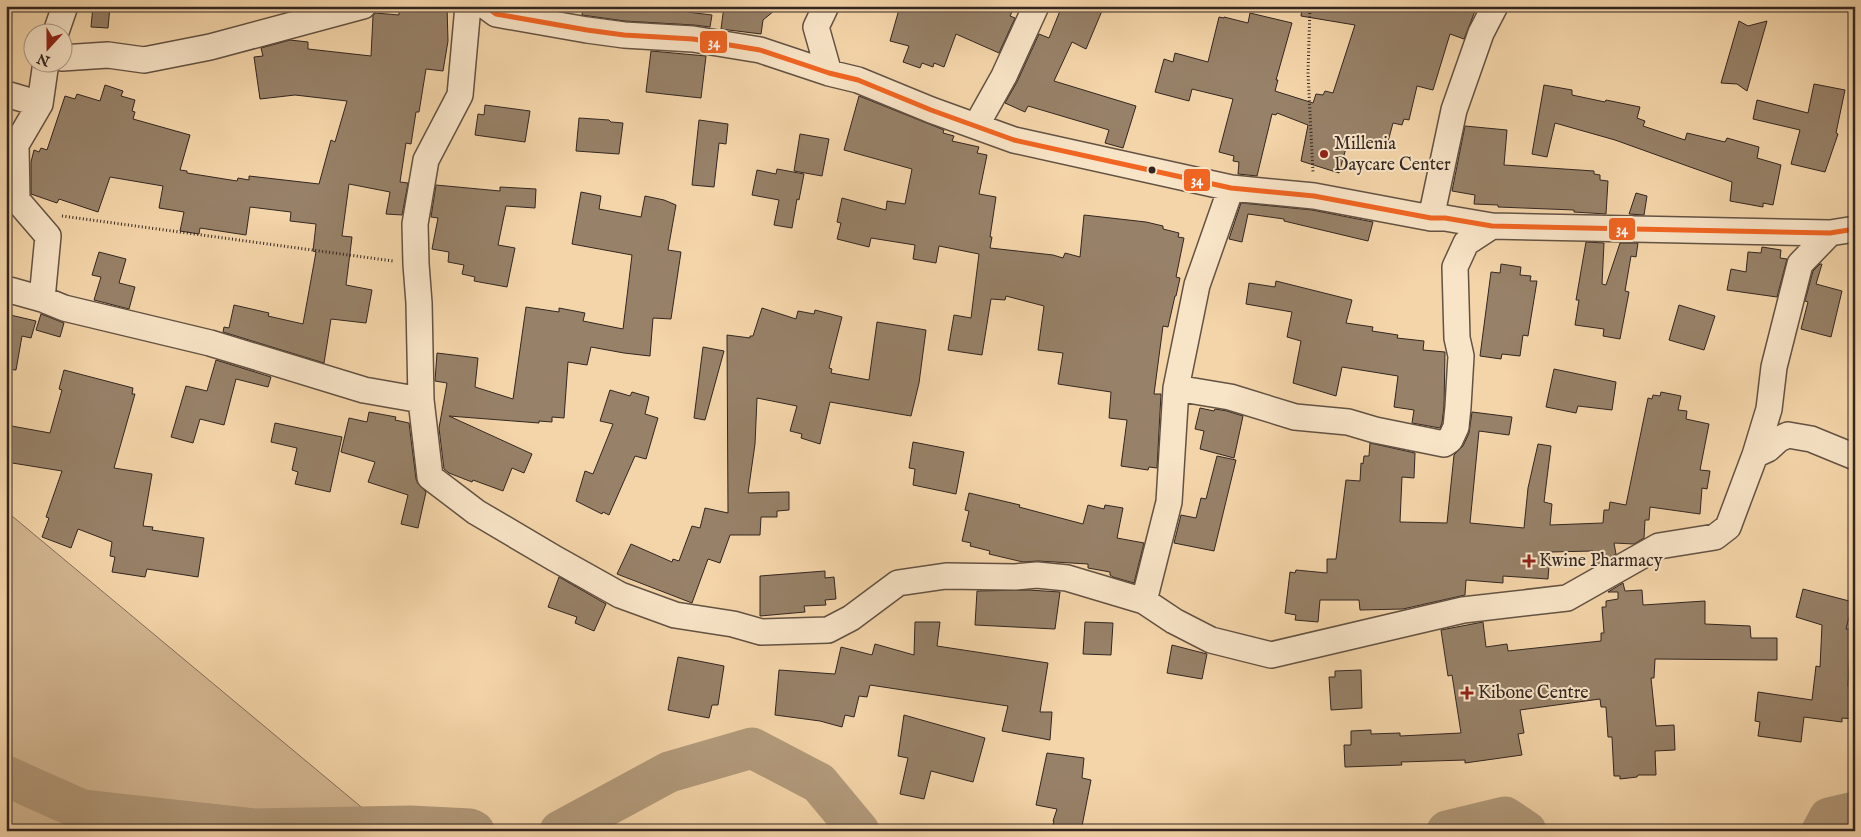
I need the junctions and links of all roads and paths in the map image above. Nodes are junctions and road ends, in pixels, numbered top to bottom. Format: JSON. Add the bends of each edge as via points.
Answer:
{"nodes":[{"id":1,"x":65,"y":6,"type":"edge"},
{"id":2,"x":363,"y":6,"type":"edge"},
{"id":3,"x":468,"y":6,"type":"edge"},
{"id":4,"x":485,"y":6,"type":"edge"},
{"id":5,"x":826,"y":6,"type":"edge"},
{"id":6,"x":1036,"y":6,"type":"edge"},
{"id":7,"x":1310,"y":6,"type":"edge"},
{"id":8,"x":1494,"y":6,"type":"edge"},
{"id":9,"x":59,"y":22,"type":"edge"},
{"id":10,"x":72,"y":57,"type":"edge"},
{"id":11,"x":45,"y":72,"type":"edge"},
{"id":12,"x":829,"y":74,"type":"junction"},
{"id":13,"x":6,"y":94,"type":"edge"},
{"id":14,"x":40,"y":104,"type":"junction"},
{"id":15,"x":976,"y":126,"type":"junction"},
{"id":16,"x":1231,"y":188,"type":"junction"},
{"id":17,"x":1314,"y":196,"type":"junction"},
{"id":18,"x":57,"y":215,"type":"dead end"},
{"id":19,"x":1431,"y":218,"type":"junction"},
{"id":20,"x":1492,"y":226,"type":"junction"},
{"id":21,"x":1855,"y":229,"type":"edge"},
{"id":22,"x":1830,"y":233,"type":"junction"},
{"id":23,"x":416,"y":264,"type":"junction"},
{"id":24,"x":6,"y":289,"type":"edge"},
{"id":25,"x":42,"y":299,"type":"junction"},
{"id":26,"x":1176,"y":388,"type":"junction"},
{"id":27,"x":421,"y":400,"type":"junction"},
{"id":28,"x":1755,"y":455,"type":"junction"},
{"id":29,"x":1855,"y":457,"type":"edge"},
{"id":30,"x":1144,"y":601,"type":"junction"}],
"edges":[{"from":1,"to":9,"type":"street"},
{"from":2,"to":10,"type":"street","via":[[210,47],[144,60],[108,55]]},
{"from":3,"to":23,"type":"street","via":[[460,95],[426,160],[415,224]]},
{"from":4,"to":12,"type":"street","via":[[496,14],[587,30],[693,39],[760,50]]},
{"from":5,"to":12,"type":"street","via":[[816,27]]},
{"from":6,"to":15,"type":"street","via":[[1004,76]]},
{"from":7,"to":17,"type":"path","via":[[1308,73]]},
{"from":8,"to":19,"type":"street","via":[[1454,110]]},
{"from":11,"to":14,"type":"street"},
{"from":12,"to":15,"type":"street","via":[[858,80]]},
{"from":13,"to":14,"type":"street"},
{"from":14,"to":25,"type":"street","via":[[16,145],[17,200],[48,236]]},
{"from":15,"to":16,"type":"street","via":[[1014,140]]},
{"from":16,"to":17,"type":"street"},
{"from":16,"to":26,"type":"street","via":[[1197,285]]},
{"from":17,"to":19,"type":"street"},
{"from":18,"to":23,"type":"path"},
{"from":19,"to":20,"type":"street"},
{"from":20,"to":22,"type":"street"},
{"from":20,"to":26,"type":"street","via":[[1466,243],[1455,267],[1457,338],[1461,356],[1458,407],[1456,427],[1450,440],[1444,444],[1348,422],[1295,417],[1230,397]]},
{"from":21,"to":22,"type":"street"},
{"from":22,"to":28,"type":"street","via":[[1800,264],[1774,367],[1769,409]]},
{"from":23,"to":27,"type":"street","via":[[420,303]]},
{"from":24,"to":25,"type":"street"},
{"from":25,"to":27,"type":"street","via":[[64,308],[210,343],[364,390]]},
{"from":26,"to":30,"type":"street","via":[[1169,502]]},
{"from":27,"to":30,"type":"street","via":[[430,477],[476,512],[554,558],[620,595],[675,615],[734,624],[761,632],[828,630],[851,618],[898,583],[946,576],[1037,575],[1067,578]]},
{"from":28,"to":29,"type":"street","via":[[1788,435],[1811,439]]},
{"from":28,"to":30,"type":"street","via":[[1728,527],[1723,532],[1715,537],[1659,546],[1567,598],[1463,610],[1271,655],[1211,640]]}]}
